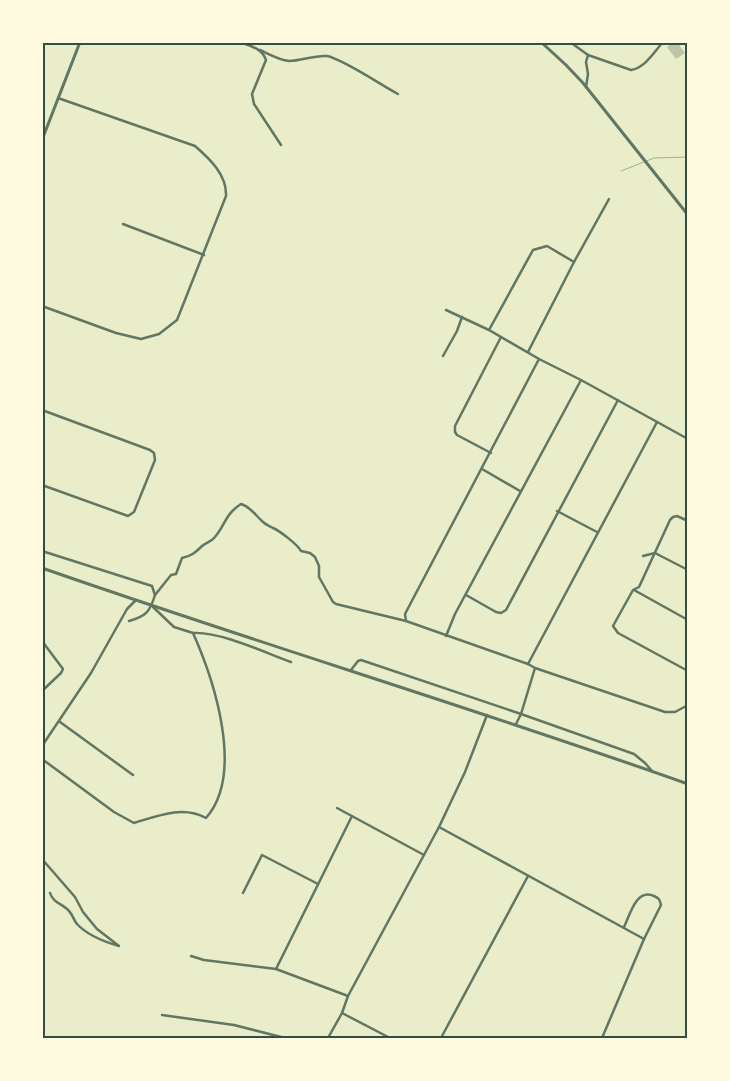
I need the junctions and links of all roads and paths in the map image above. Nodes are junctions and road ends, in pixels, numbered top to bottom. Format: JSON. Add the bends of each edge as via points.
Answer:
{"nodes":[{"id":1,"x":80,"y":42,"type":"edge"},
{"id":2,"x":240,"y":42,"type":"edge"},
{"id":3,"x":541,"y":42,"type":"edge"},
{"id":4,"x":570,"y":42,"type":"edge"},
{"id":5,"x":662,"y":42,"type":"edge"},
{"id":6,"x":260,"y":50,"type":"junction"},
{"id":7,"x":588,"y":55,"type":"junction"},
{"id":8,"x":586,"y":87,"type":"junction"},
{"id":9,"x":398,"y":94,"type":"dead end"},
{"id":10,"x":58,"y":98,"type":"junction"},
{"id":11,"x":42,"y":140,"type":"edge"},
{"id":12,"x":281,"y":145,"type":"dead end"},
{"id":13,"x":609,"y":199,"type":"dead end"},
{"id":14,"x":688,"y":214,"type":"edge"},
{"id":15,"x":123,"y":224,"type":"dead end"},
{"id":16,"x":204,"y":255,"type":"junction"},
{"id":17,"x":574,"y":262,"type":"junction"},
{"id":18,"x":42,"y":306,"type":"edge"},
{"id":19,"x":446,"y":310,"type":"dead end"},
{"id":20,"x":462,"y":317,"type":"junction"},
{"id":21,"x":490,"y":330,"type":"junction"},
{"id":22,"x":501,"y":337,"type":"junction"},
{"id":23,"x":528,"y":352,"type":"junction"},
{"id":24,"x":443,"y":356,"type":"dead end"},
{"id":25,"x":539,"y":359,"type":"junction"},
{"id":26,"x":581,"y":380,"type":"junction"},
{"id":27,"x":618,"y":400,"type":"junction"},
{"id":28,"x":42,"y":410,"type":"edge"},
{"id":29,"x":656,"y":422,"type":"junction"},
{"id":30,"x":688,"y":439,"type":"edge"},
{"id":31,"x":491,"y":453,"type":"junction"},
{"id":32,"x":482,"y":469,"type":"junction"},
{"id":33,"x":42,"y":485,"type":"edge"},
{"id":34,"x":520,"y":491,"type":"junction"},
{"id":35,"x":558,"y":511,"type":"junction"},
{"id":36,"x":688,"y":521,"type":"edge"},
{"id":37,"x":597,"y":532,"type":"junction"},
{"id":38,"x":42,"y":551,"type":"edge"},
{"id":39,"x":655,"y":553,"type":"junction"},
{"id":40,"x":643,"y":556,"type":"dead end"},
{"id":41,"x":42,"y":568,"type":"edge"},
{"id":42,"x":688,"y":570,"type":"edge"},
{"id":43,"x":633,"y":590,"type":"junction"},
{"id":44,"x":155,"y":595,"type":"junction"},
{"id":45,"x":466,"y":595,"type":"junction"},
{"id":46,"x":135,"y":601,"type":"junction"},
{"id":47,"x":152,"y":606,"type":"junction"},
{"id":48,"x":688,"y":620,"type":"edge"},
{"id":49,"x":129,"y":621,"type":"dead end"},
{"id":50,"x":406,"y":621,"type":"junction"},
{"id":51,"x":193,"y":633,"type":"junction"},
{"id":52,"x":446,"y":636,"type":"junction"},
{"id":53,"x":42,"y":641,"type":"edge"},
{"id":54,"x":291,"y":662,"type":"dead end"},
{"id":55,"x":528,"y":664,"type":"junction"},
{"id":56,"x":535,"y":668,"type":"junction"},
{"id":57,"x":351,"y":670,"type":"junction"},
{"id":58,"x":688,"y":671,"type":"edge"},
{"id":59,"x":42,"y":691,"type":"edge"},
{"id":60,"x":688,"y":705,"type":"edge"},
{"id":61,"x":521,"y":714,"type":"junction"},
{"id":62,"x":487,"y":715,"type":"junction"},
{"id":63,"x":60,"y":722,"type":"junction"},
{"id":64,"x":516,"y":724,"type":"junction"},
{"id":65,"x":42,"y":746,"type":"edge"},
{"id":66,"x":42,"y":759,"type":"edge"},
{"id":67,"x":653,"y":772,"type":"junction"},
{"id":68,"x":133,"y":775,"type":"dead end"},
{"id":69,"x":688,"y":784,"type":"edge"},
{"id":70,"x":337,"y":808,"type":"dead end"},
{"id":71,"x":352,"y":816,"type":"junction"},
{"id":72,"x":439,"y":828,"type":"junction"},
{"id":73,"x":424,"y":855,"type":"junction"},
{"id":74,"x":42,"y":859,"type":"edge"},
{"id":75,"x":528,"y":876,"type":"junction"},
{"id":76,"x":318,"y":884,"type":"junction"},
{"id":77,"x":50,"y":893,"type":"dead end"},
{"id":78,"x":243,"y":893,"type":"dead end"},
{"id":79,"x":624,"y":927,"type":"junction"},
{"id":80,"x":644,"y":938,"type":"junction"},
{"id":81,"x":191,"y":956,"type":"dead end"},
{"id":82,"x":276,"y":969,"type":"junction"},
{"id":83,"x":348,"y":996,"type":"junction"},
{"id":84,"x":342,"y":1013,"type":"junction"},
{"id":85,"x":162,"y":1015,"type":"dead end"},
{"id":86,"x":285,"y":1038,"type":"edge"},
{"id":87,"x":328,"y":1038,"type":"edge"},
{"id":88,"x":390,"y":1038,"type":"edge"},
{"id":89,"x":441,"y":1038,"type":"edge"},
{"id":90,"x":602,"y":1038,"type":"edge"}],
"edges":[{"from":1,"to":10,"type":"street"},
{"from":2,"to":6,"type":"street"},
{"from":3,"to":8,"type":"street"},
{"from":4,"to":7,"type":"street"},
{"from":5,"to":7,"type":"street","via":[[638,69],[631,70]]},
{"from":6,"to":9,"type":"street","via":[[289,61],[328,56]]},
{"from":6,"to":12,"type":"street","via":[[266,60],[252,94],[254,104]]},
{"from":7,"to":8,"type":"street"},
{"from":8,"to":14,"type":"street"},
{"from":10,"to":11,"type":"street"},
{"from":10,"to":16,"type":"street","via":[[195,146],[206,156],[226,186],[226,196]]},
{"from":13,"to":17,"type":"street"},
{"from":15,"to":16,"type":"street"},
{"from":16,"to":18,"type":"street","via":[[177,320],[159,334],[141,339]]},
{"from":17,"to":21,"type":"street","via":[[547,246],[533,250]]},
{"from":17,"to":23,"type":"street"},
{"from":19,"to":20,"type":"street"},
{"from":20,"to":21,"type":"street"},
{"from":20,"to":24,"type":"street"},
{"from":21,"to":22,"type":"street"},
{"from":22,"to":23,"type":"street"},
{"from":22,"to":31,"type":"street","via":[[455,426],[457,435]]},
{"from":23,"to":25,"type":"street"},
{"from":25,"to":26,"type":"street"},
{"from":25,"to":31,"type":"street"},
{"from":26,"to":27,"type":"street"},
{"from":26,"to":34,"type":"street"},
{"from":27,"to":29,"type":"street"},
{"from":27,"to":35,"type":"street"},
{"from":28,"to":33,"type":"street","via":[[150,450],[155,460],[134,512],[128,516]]},
{"from":29,"to":30,"type":"street"},
{"from":29,"to":37,"type":"street"},
{"from":31,"to":32,"type":"street"},
{"from":32,"to":34,"type":"street"},
{"from":32,"to":50,"type":"street","via":[[405,614]]},
{"from":34,"to":45,"type":"street"},
{"from":35,"to":37,"type":"street"},
{"from":35,"to":45,"type":"street","via":[[506,610],[496,612]]},
{"from":36,"to":39,"type":"street","via":[[673,517]]},
{"from":37,"to":55,"type":"street"},
{"from":38,"to":44,"type":"street","via":[[152,586]]},
{"from":39,"to":40,"type":"street"},
{"from":39,"to":42,"type":"street"},
{"from":39,"to":43,"type":"street","via":[[639,587]]},
{"from":41,"to":46,"type":"street"},
{"from":43,"to":48,"type":"street"},
{"from":43,"to":58,"type":"street","via":[[613,626],[614,630]]},
{"from":44,"to":47,"type":"street"},
{"from":44,"to":50,"type":"street","via":[[171,575],[176,574],[182,558],[212,541],[233,509],[241,504],[250,508],[264,524],[299,546],[301,551],[315,557],[319,577],[333,602]]},
{"from":45,"to":52,"type":"street"},
{"from":46,"to":47,"type":"street"},
{"from":46,"to":63,"type":"street","via":[[127,609]]},
{"from":47,"to":49,"type":"street","via":[[144,616]]},
{"from":47,"to":51,"type":"street","via":[[174,627]]},
{"from":47,"to":57,"type":"street"},
{"from":50,"to":52,"type":"street"},
{"from":51,"to":54,"type":"street","via":[[233,641]]},
{"from":51,"to":66,"type":"street","via":[[203,655],[223,726],[225,759],[220,796],[206,818],[184,812],[162,814],[134,824]]},
{"from":52,"to":55,"type":"street"},
{"from":53,"to":59,"type":"street","via":[[62,669]]},
{"from":55,"to":56,"type":"street"},
{"from":56,"to":60,"type":"street","via":[[665,712],[675,712]]},
{"from":56,"to":61,"type":"street"},
{"from":57,"to":61,"type":"street","via":[[361,660]]},
{"from":57,"to":62,"type":"street"},
{"from":61,"to":64,"type":"street"},
{"from":61,"to":67,"type":"street","via":[[634,754]]},
{"from":62,"to":64,"type":"street"},
{"from":62,"to":72,"type":"street"},
{"from":63,"to":65,"type":"street"},
{"from":63,"to":68,"type":"street"},
{"from":64,"to":67,"type":"street"},
{"from":67,"to":69,"type":"street"},
{"from":70,"to":71,"type":"street"},
{"from":71,"to":73,"type":"street"},
{"from":71,"to":76,"type":"street"},
{"from":72,"to":73,"type":"street"},
{"from":72,"to":75,"type":"street"},
{"from":73,"to":83,"type":"street"},
{"from":74,"to":77,"type":"street","via":[[97,929],[119,946],[76,924],[70,911],[54,901]]},
{"from":75,"to":79,"type":"street"},
{"from":75,"to":89,"type":"street"},
{"from":76,"to":78,"type":"street","via":[[262,855]]},
{"from":76,"to":82,"type":"street"},
{"from":79,"to":80,"type":"street"},
{"from":79,"to":80,"type":"street","via":[[639,897],[646,894],[656,896],[661,905]]},
{"from":80,"to":90,"type":"street"},
{"from":81,"to":82,"type":"street"},
{"from":82,"to":83,"type":"street"},
{"from":83,"to":84,"type":"street"},
{"from":84,"to":87,"type":"street"},
{"from":84,"to":88,"type":"street"},
{"from":85,"to":86,"type":"street","via":[[234,1025]]}]}
